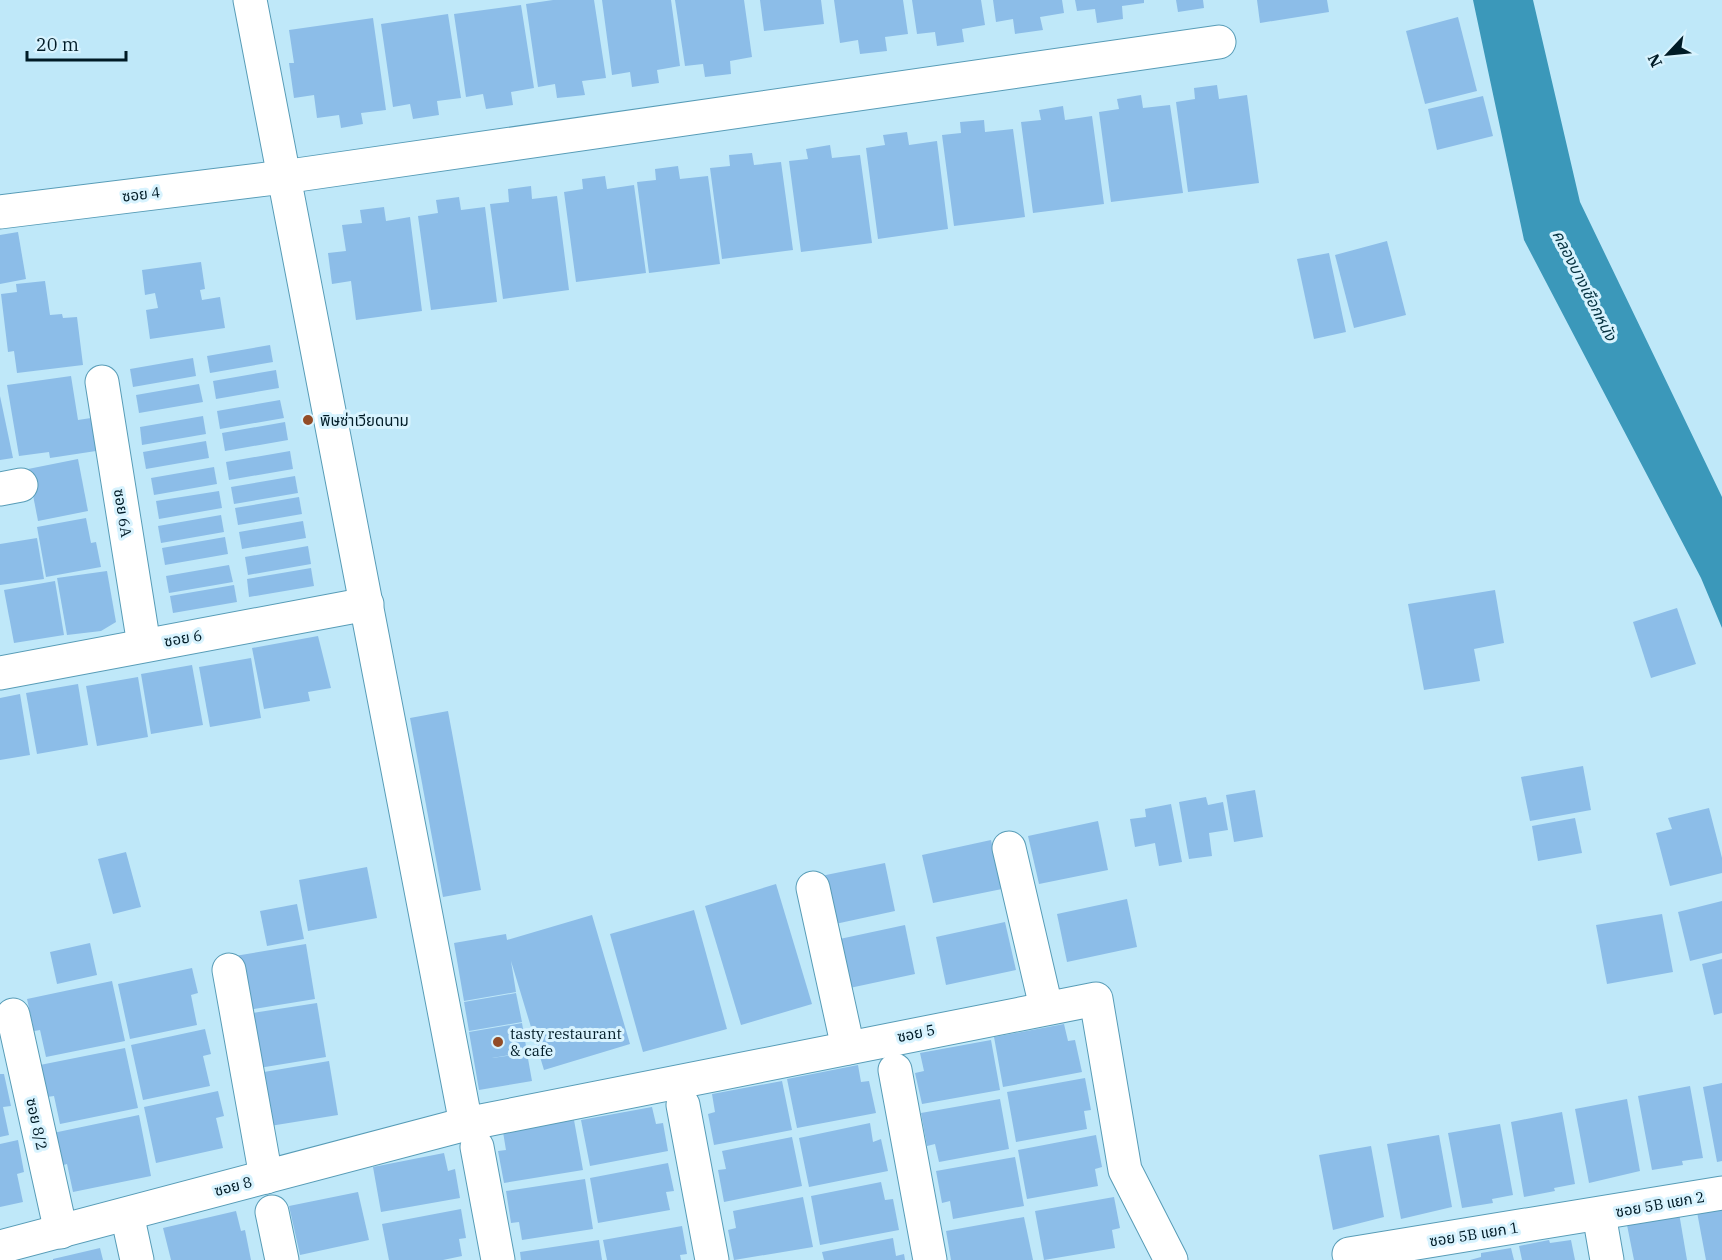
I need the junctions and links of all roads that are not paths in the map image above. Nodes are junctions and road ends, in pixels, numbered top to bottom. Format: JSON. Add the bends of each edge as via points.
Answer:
{"nodes":[{"id":1,"x":250,"y":0,"type":"edge"},
{"id":2,"x":1219,"y":42,"type":"dead end"},
{"id":3,"x":283,"y":177,"type":"junction"},
{"id":4,"x":0,"y":212,"type":"edge"},
{"id":5,"x":102,"y":382,"type":"dead end"},
{"id":6,"x":367,"y":604,"type":"junction"},
{"id":7,"x":144,"y":645,"type":"junction"},
{"id":8,"x":0,"y":673,"type":"edge"},
{"id":9,"x":1009,"y":848,"type":"dead end"},
{"id":10,"x":813,"y":888,"type":"dead end"},
{"id":11,"x":229,"y":970,"type":"dead end"},
{"id":12,"x":1046,"y":1007,"type":"junction"},
{"id":13,"x":13,"y":1015,"type":"dead end"},
{"id":14,"x":848,"y":1047,"type":"junction"},
{"id":15,"x":895,"y":1070,"type":"dead end"},
{"id":16,"x":683,"y":1105,"type":"dead end"},
{"id":17,"x":471,"y":1135,"type":"junction"},
{"id":18,"x":267,"y":1177,"type":"junction"},
{"id":19,"x":1722,"y":1193,"type":"edge"},
{"id":20,"x":272,"y":1212,"type":"dead end"},
{"id":21,"x":127,"y":1214,"type":"junction"},
{"id":22,"x":1599,"y":1214,"type":"junction"},
{"id":23,"x":61,"y":1232,"type":"junction"},
{"id":24,"x":0,"y":1247,"type":"edge"},
{"id":25,"x":1349,"y":1254,"type":"dead end"},
{"id":26,"x":137,"y":1260,"type":"edge"},
{"id":27,"x":282,"y":1260,"type":"edge"},
{"id":28,"x":498,"y":1260,"type":"edge"},
{"id":29,"x":712,"y":1260,"type":"edge"},
{"id":30,"x":930,"y":1260,"type":"edge"},
{"id":31,"x":1170,"y":1260,"type":"edge"},
{"id":32,"x":1607,"y":1260,"type":"edge"}],
"edges":[{"from":1,"to":3,"type":"street"},
{"from":2,"to":3,"type":"street","name":"ซอย 4"},
{"from":3,"to":4,"type":"street","name":"ซอย 4"},
{"from":3,"to":6,"type":"street"},
{"from":5,"to":7,"type":"street","name":"ซอย 6A"},
{"from":6,"to":7,"type":"street","name":"ซอย 6"},
{"from":6,"to":17,"type":"street"},
{"from":7,"to":8,"type":"street","name":"ซอย 6"},
{"from":9,"to":12,"type":"street"},
{"from":10,"to":14,"type":"street"},
{"from":11,"to":18,"type":"street"},
{"from":12,"to":14,"type":"street","name":"ซอย 5"},
{"from":12,"to":31,"type":"street","name":"ซอย 5","via":[[1096,999],[1125,1170]]},
{"from":13,"to":23,"type":"street","name":"ซอย 8/2"},
{"from":14,"to":17,"type":"street","name":"ซอย 5"},
{"from":15,"to":30,"type":"street"},
{"from":16,"to":29,"type":"street"},
{"from":17,"to":18,"type":"street","name":"ซอย 8"},
{"from":17,"to":28,"type":"street"},
{"from":18,"to":21,"type":"street","name":"ซอย 8"},
{"from":19,"to":22,"type":"street","name":"ซอย 5B แยก 2"},
{"from":20,"to":27,"type":"street"},
{"from":21,"to":23,"type":"street","name":"ซอย 8"},
{"from":21,"to":26,"type":"street"},
{"from":22,"to":25,"type":"street","name":"ซอย 5B แยก 1"},
{"from":22,"to":32,"type":"street"},
{"from":23,"to":24,"type":"street","name":"ซอย 8"}]}
